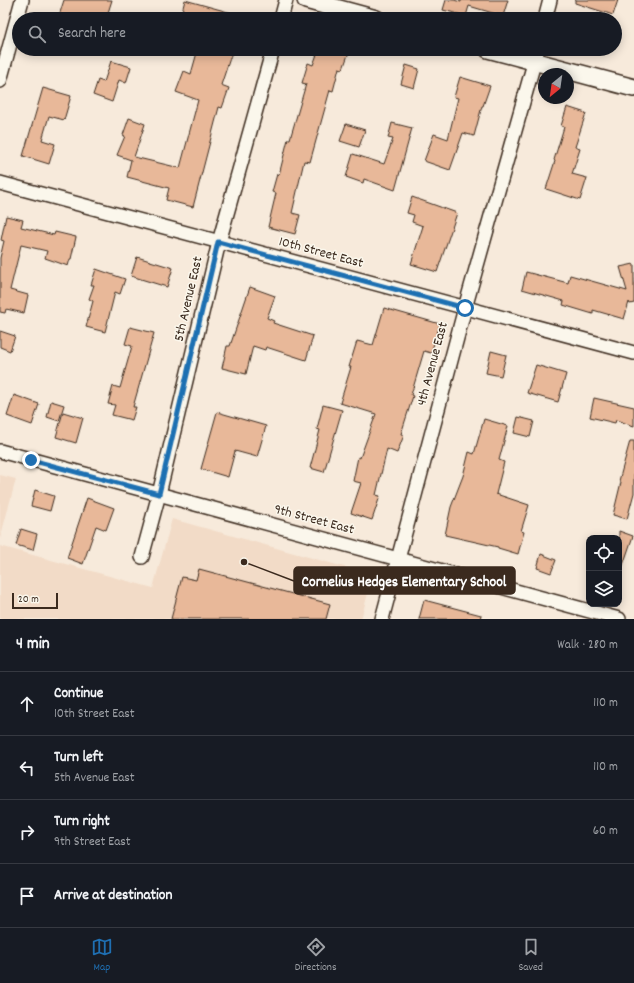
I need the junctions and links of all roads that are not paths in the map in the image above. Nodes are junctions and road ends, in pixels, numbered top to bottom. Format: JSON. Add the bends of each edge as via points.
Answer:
{"nodes":[{"id":1,"x":22,"y":0,"type":"edge"},
{"id":2,"x":286,"y":0,"type":"edge"},
{"id":3,"x":306,"y":0,"type":"edge"},
{"id":4,"x":550,"y":0,"type":"edge"},
{"id":5,"x":19,"y":12,"type":"edge"},
{"id":6,"x":283,"y":12,"type":"edge"},
{"id":7,"x":350,"y":12,"type":"edge"},
{"id":8,"x":547,"y":12,"type":"edge"},
{"id":9,"x":12,"y":37,"type":"edge"},
{"id":10,"x":271,"y":56,"type":"edge"},
{"id":11,"x":536,"y":56,"type":"edge"},
{"id":12,"x":539,"y":56,"type":"edge"},
{"id":13,"x":0,"y":81,"type":"edge"},
{"id":14,"x":634,"y":88,"type":"edge"},
{"id":15,"x":0,"y":183,"type":"edge"},
{"id":16,"x":218,"y":242,"type":"junction"},
{"id":17,"x":465,"y":308,"type":"junction"},
{"id":18,"x":634,"y":353,"type":"edge"},
{"id":19,"x":0,"y":451,"type":"edge"},
{"id":20,"x":159,"y":494,"type":"junction"},
{"id":21,"x":142,"y":557,"type":"dead end"},
{"id":22,"x":398,"y":559,"type":"junction"},
{"id":23,"x":382,"y":619,"type":"edge"},
{"id":24,"x":619,"y":619,"type":"edge"}],
"edges":[{"from":1,"to":5,"type":"street"},
{"from":2,"to":6,"type":"street"},
{"from":3,"to":7,"type":"street"},
{"from":4,"to":8,"type":"street"},
{"from":9,"to":13,"type":"street"},
{"from":10,"to":16,"type":"street","name":"5th Avenue East"},
{"from":11,"to":17,"type":"street","name":"4th Avenue East"},
{"from":12,"to":14,"type":"street"},
{"from":15,"to":16,"type":"street","name":"10th Street East"},
{"from":16,"to":17,"type":"street","name":"10th Street East"},
{"from":16,"to":20,"type":"street","name":"5th Avenue East"},
{"from":17,"to":18,"type":"street","name":"10th Street East"},
{"from":17,"to":22,"type":"street","name":"4th Avenue East"},
{"from":19,"to":20,"type":"street","name":"9th Street East"},
{"from":20,"to":21,"type":"street","name":"5th Avenue East"},
{"from":20,"to":22,"type":"street","name":"9th Street East"},
{"from":22,"to":23,"type":"street","name":"4th Avenue East"},
{"from":22,"to":24,"type":"street","name":"9th Street East"}]}
